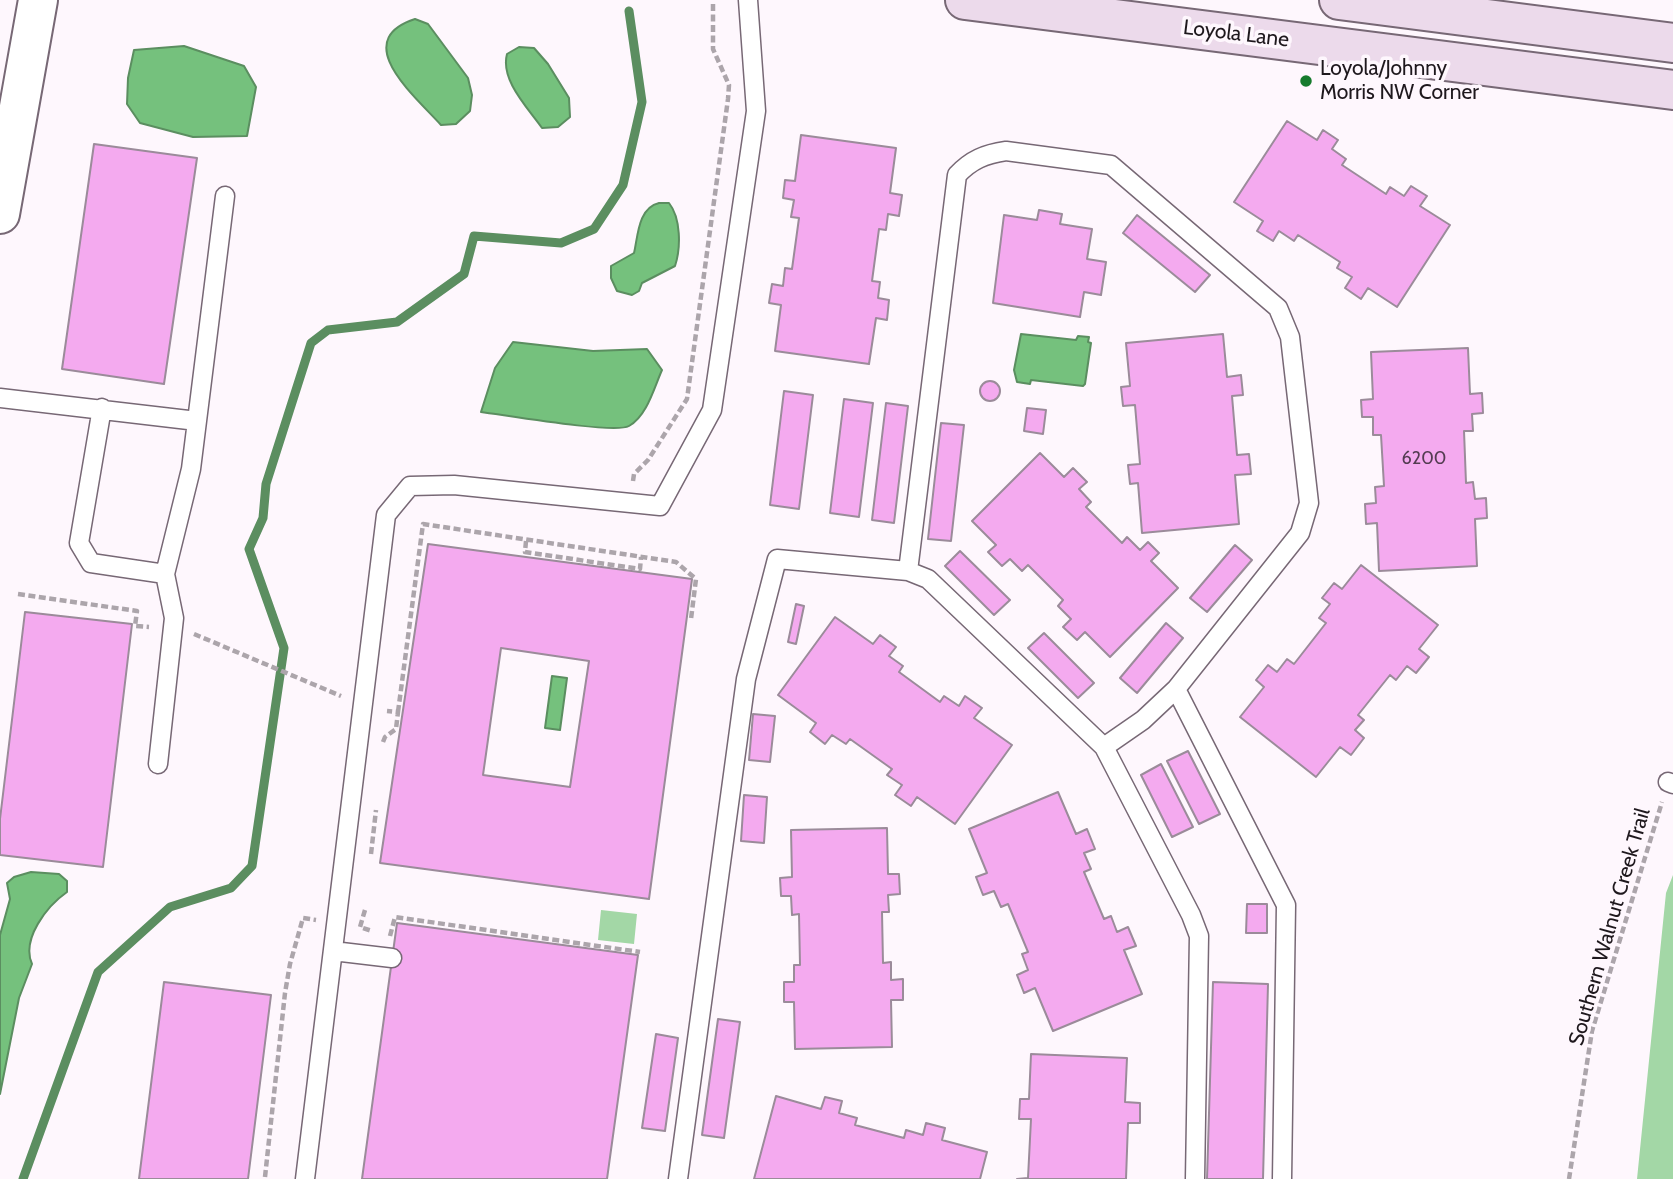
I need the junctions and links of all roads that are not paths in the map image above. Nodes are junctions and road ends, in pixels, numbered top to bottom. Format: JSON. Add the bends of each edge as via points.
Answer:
{"nodes":[{"id":1,"x":38,"y":0,"type":"edge"},
{"id":2,"x":748,"y":0,"type":"edge"},
{"id":3,"x":965,"y":0,"type":"edge"},
{"id":4,"x":1339,"y":0,"type":"edge"},
{"id":5,"x":1132,"y":10,"type":"edge"},
{"id":6,"x":1179,"y":13,"type":"edge"},
{"id":7,"x":1673,"y":43,"type":"edge"},
{"id":8,"x":1673,"y":90,"type":"edge"},
{"id":9,"x":225,"y":196,"type":"dead end"},
{"id":10,"x":0,"y":214,"type":"edge"},
{"id":11,"x":0,"y":398,"type":"edge"},
{"id":12,"x":102,"y":408,"type":"junction"},
{"id":13,"x":197,"y":421,"type":"junction"},
{"id":14,"x":908,"y":570,"type":"junction"},
{"id":15,"x":165,"y":574,"type":"junction"},
{"id":16,"x":1176,"y":689,"type":"junction"},
{"id":17,"x":1104,"y":747,"type":"junction"},
{"id":18,"x":158,"y":764,"type":"dead end"},
{"id":19,"x":333,"y":951,"type":"junction"},
{"id":20,"x":392,"y":958,"type":"dead end"},
{"id":21,"x":306,"y":1179,"type":"edge"},
{"id":22,"x":678,"y":1179,"type":"edge"},
{"id":23,"x":1195,"y":1179,"type":"edge"},
{"id":24,"x":1282,"y":1179,"type":"edge"}],
"edges":[{"from":1,"to":10,"type":"street"},
{"from":2,"to":19,"type":"lane","via":[[757,111],[712,410],[660,506],[454,485],[410,486],[386,515]]},
{"from":3,"to":5,"type":"main road","name":"Loyola Lane"},
{"from":4,"to":7,"type":"main road"},
{"from":5,"to":6,"type":"main road","name":"Loyola Lane"},
{"from":6,"to":8,"type":"main road","name":"Loyola Lane"},
{"from":9,"to":13,"type":"lane"},
{"from":11,"to":12,"type":"lane"},
{"from":12,"to":13,"type":"lane"},
{"from":12,"to":15,"type":"lane","via":[[79,543],[91,563]]},
{"from":13,"to":15,"type":"lane","via":[[191,469]]},
{"from":14,"to":16,"type":"lane","via":[[957,175],[968,163],[997,152],[1111,165],[1278,308],[1290,337],[1309,503],[1300,533]]},
{"from":14,"to":17,"type":"lane","via":[[928,579]]},
{"from":14,"to":22,"type":"lane","via":[[777,559],[746,680]]},
{"from":15,"to":18,"type":"lane","via":[[174,618]]},
{"from":16,"to":17,"type":"lane"},
{"from":16,"to":24,"type":"lane","via":[[1286,905]]},
{"from":17,"to":23,"type":"lane","via":[[1199,936]]},
{"from":19,"to":20,"type":"lane"},
{"from":19,"to":21,"type":"lane"}]}
